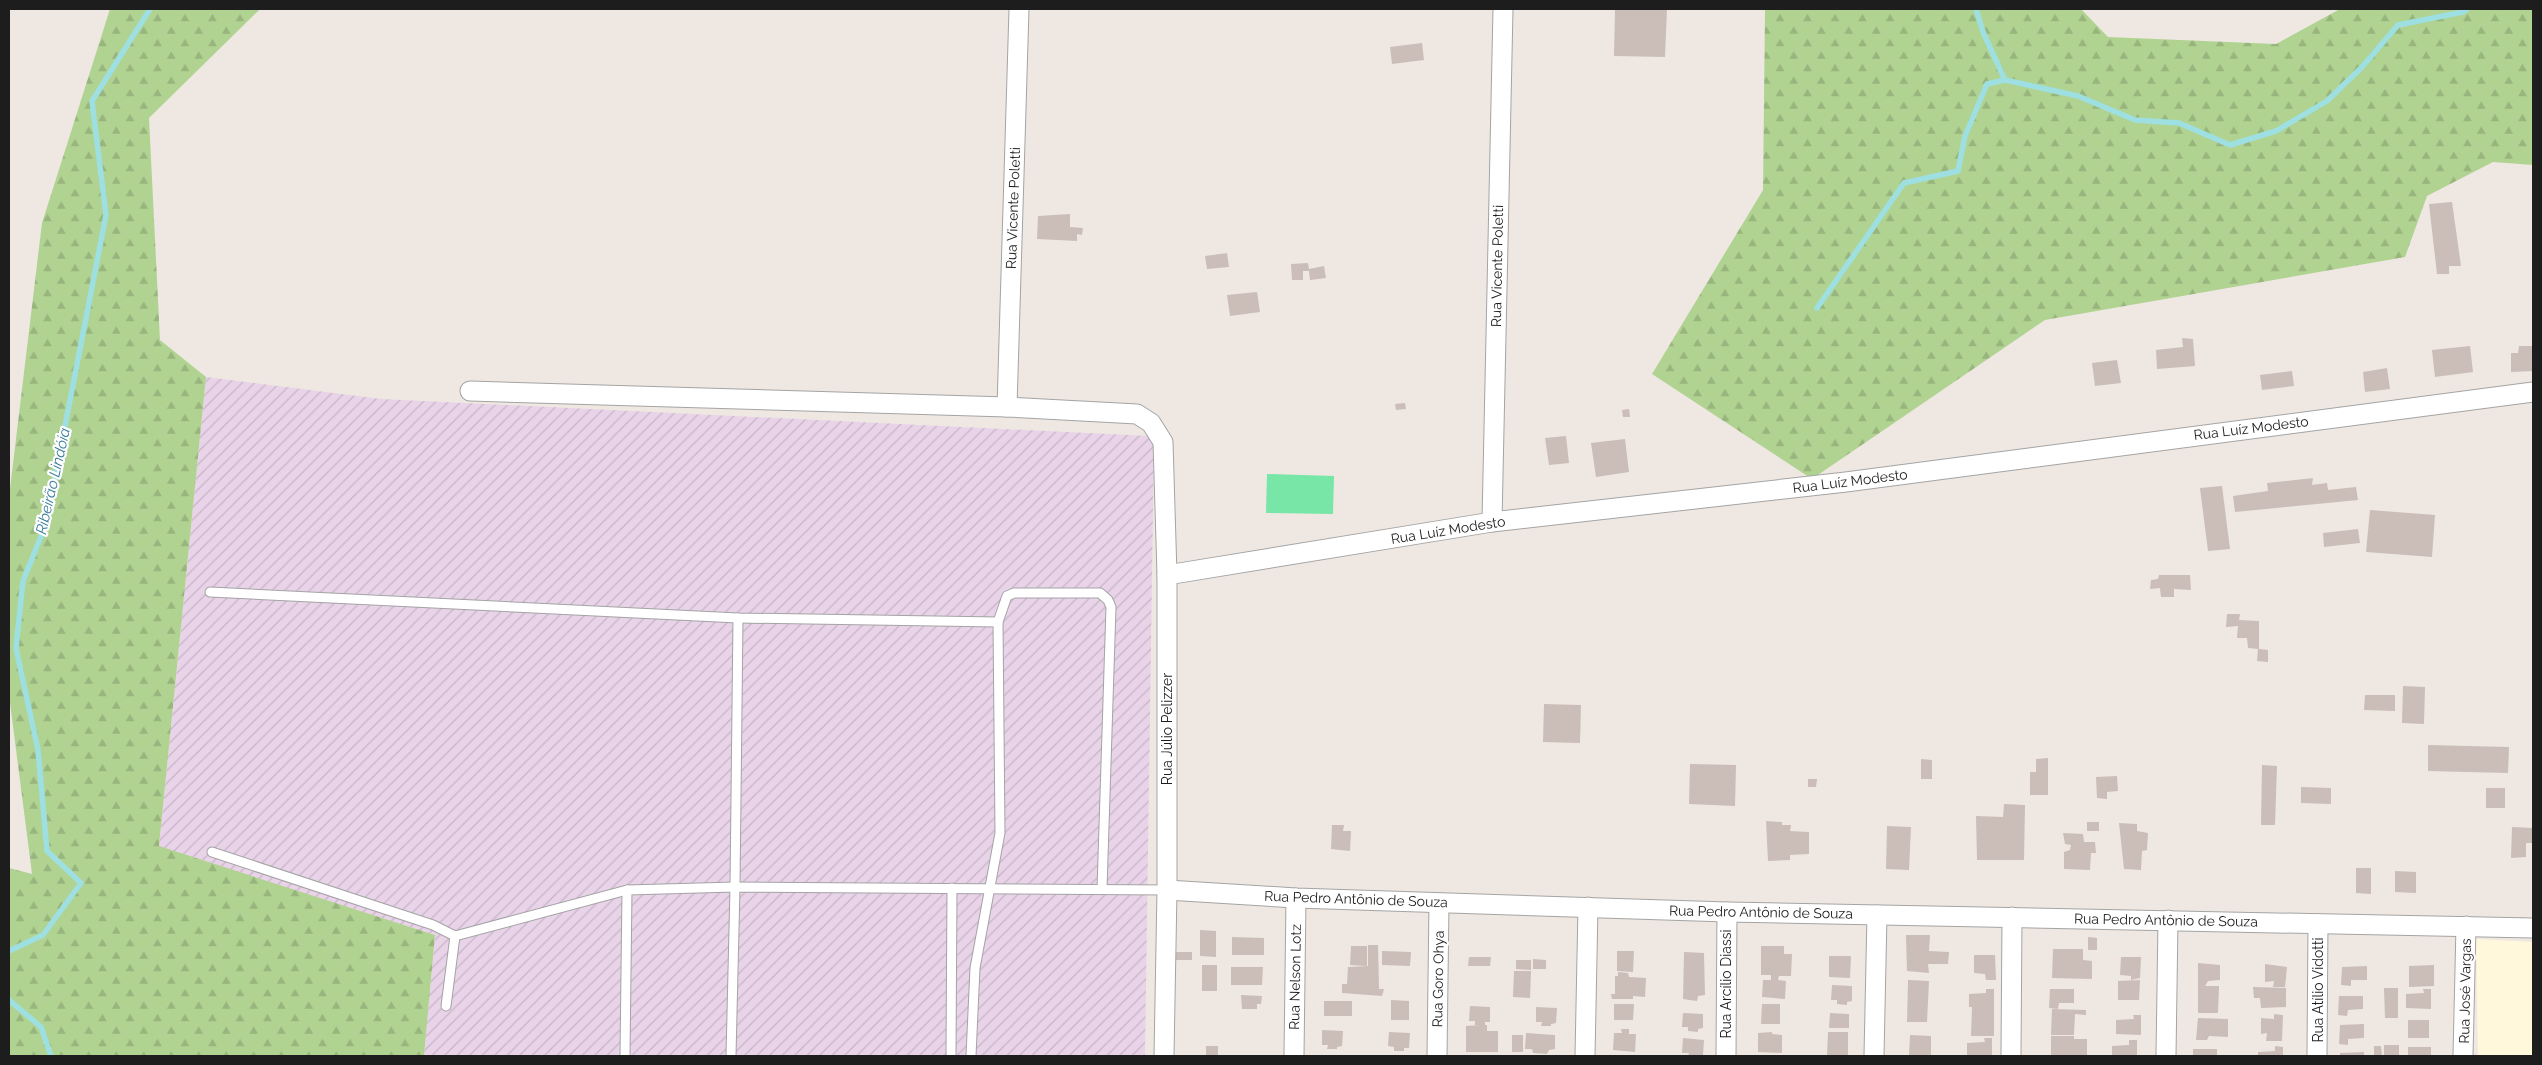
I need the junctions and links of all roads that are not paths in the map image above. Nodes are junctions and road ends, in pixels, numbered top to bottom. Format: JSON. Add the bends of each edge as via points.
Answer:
{"nodes":[{"id":1,"x":1019,"y":9,"type":"edge"},
{"id":2,"x":1503,"y":9,"type":"edge"},
{"id":3,"x":470,"y":391,"type":"dead end"},
{"id":4,"x":2533,"y":392,"type":"edge"},
{"id":5,"x":1006,"y":407,"type":"junction"},
{"id":6,"x":1492,"y":522,"type":"junction"},
{"id":7,"x":1167,"y":575,"type":"junction"},
{"id":8,"x":210,"y":592,"type":"dead end"},
{"id":9,"x":738,"y":618,"type":"junction"},
{"id":10,"x":998,"y":622,"type":"junction"},
{"id":11,"x":212,"y":852,"type":"dead end"},
{"id":12,"x":736,"y":887,"type":"junction"},
{"id":13,"x":952,"y":888,"type":"junction"},
{"id":14,"x":989,"y":888,"type":"junction"},
{"id":15,"x":1102,"y":889,"type":"junction"},
{"id":16,"x":628,"y":890,"type":"junction"},
{"id":17,"x":1167,"y":890,"type":"junction"},
{"id":18,"x":1296,"y":898,"type":"junction"},
{"id":19,"x":1439,"y":903,"type":"junction"},
{"id":20,"x":1588,"y":907,"type":"junction"},
{"id":21,"x":1727,"y":912,"type":"junction"},
{"id":22,"x":1877,"y":914,"type":"junction"},
{"id":23,"x":2012,"y":917,"type":"junction"},
{"id":24,"x":2168,"y":920,"type":"junction"},
{"id":25,"x":2318,"y":924,"type":"junction"},
{"id":26,"x":2466,"y":926,"type":"junction"},
{"id":27,"x":2533,"y":928,"type":"edge"},
{"id":28,"x":455,"y":936,"type":"junction"},
{"id":29,"x":446,"y":1006,"type":"dead end"},
{"id":30,"x":625,"y":1056,"type":"edge"},
{"id":31,"x":731,"y":1056,"type":"edge"},
{"id":32,"x":950,"y":1056,"type":"edge"},
{"id":33,"x":971,"y":1056,"type":"edge"},
{"id":34,"x":1164,"y":1056,"type":"edge"},
{"id":35,"x":1294,"y":1056,"type":"edge"},
{"id":36,"x":1437,"y":1056,"type":"edge"},
{"id":37,"x":1585,"y":1056,"type":"edge"},
{"id":38,"x":1726,"y":1056,"type":"edge"},
{"id":39,"x":1874,"y":1056,"type":"edge"},
{"id":40,"x":2011,"y":1056,"type":"edge"},
{"id":41,"x":2166,"y":1056,"type":"edge"},
{"id":42,"x":2317,"y":1056,"type":"edge"},
{"id":43,"x":2463,"y":1056,"type":"edge"}],
"edges":[{"from":1,"to":5,"type":"street","name":"Rua Vicente Poletti"},
{"from":2,"to":6,"type":"street","name":"Rua Vicente Poletti"},
{"from":3,"to":5,"type":"street"},
{"from":4,"to":6,"type":"street","name":"Rua Luíz Modesto","via":[[1846,482]]},
{"from":5,"to":7,"type":"street","name":"Rua Júlio Pelizzer","via":[[1137,414],[1151,423],[1163,442]]},
{"from":6,"to":7,"type":"street","name":"Rua Luíz Modesto"},
{"from":7,"to":17,"type":"street","name":"Rua Júlio Pelizzer"},
{"from":8,"to":9,"type":"lane"},
{"from":9,"to":10,"type":"lane"},
{"from":9,"to":12,"type":"lane"},
{"from":10,"to":14,"type":"lane","via":[[1000,833]]},
{"from":10,"to":15,"type":"lane","via":[[1007,596],[1014,593],[1100,593],[1108,600],[1111,608]]},
{"from":11,"to":28,"type":"lane","via":[[433,925]]},
{"from":12,"to":13,"type":"lane","name":"Rua Pedro Antônio de Souza"},
{"from":12,"to":16,"type":"lane","name":"Rua Pedro Antônio de Souza"},
{"from":12,"to":31,"type":"lane"},
{"from":13,"to":14,"type":"lane","name":"Rua Pedro Antônio de Souza"},
{"from":13,"to":32,"type":"lane"},
{"from":14,"to":15,"type":"lane","name":"Rua Pedro Antônio de Souza"},
{"from":14,"to":33,"type":"lane","via":[[975,968]]},
{"from":15,"to":17,"type":"lane","name":"Rua Pedro Antônio de Souza"},
{"from":16,"to":28,"type":"lane","name":"Rua Pedro Antônio de Souza"},
{"from":16,"to":30,"type":"lane"},
{"from":17,"to":18,"type":"street","name":"Rua Pedro Antônio de Souza"},
{"from":17,"to":34,"type":"street","name":"Rua Júlio Pelizzer"},
{"from":18,"to":19,"type":"street","name":"Rua Pedro Antônio de Souza"},
{"from":18,"to":35,"type":"street","name":"Rua Nelson Lotz"},
{"from":19,"to":20,"type":"street","name":"Rua Pedro Antônio de Souza"},
{"from":19,"to":36,"type":"street","name":"Rua Goro Ohya"},
{"from":20,"to":21,"type":"street","name":"Rua Pedro Antônio de Souza"},
{"from":20,"to":37,"type":"street"},
{"from":21,"to":22,"type":"street","name":"Rua Pedro Antônio de Souza"},
{"from":21,"to":38,"type":"street","name":"Rua Arcílio Diassi"},
{"from":22,"to":23,"type":"street","name":"Rua Pedro Antônio de Souza"},
{"from":22,"to":39,"type":"street"},
{"from":23,"to":24,"type":"street","name":"Rua Pedro Antônio de Souza"},
{"from":23,"to":40,"type":"street"},
{"from":24,"to":25,"type":"street","name":"Rua Pedro Antônio de Souza"},
{"from":24,"to":41,"type":"street"},
{"from":25,"to":26,"type":"street","name":"Rua Pedro Antônio de Souza"},
{"from":25,"to":42,"type":"street","name":"Rua Atílio Vidotti"},
{"from":26,"to":27,"type":"street","name":"Rua Pedro Antônio de Souza"},
{"from":26,"to":43,"type":"street","name":"Rua José Vargas"},
{"from":28,"to":29,"type":"lane"}]}
